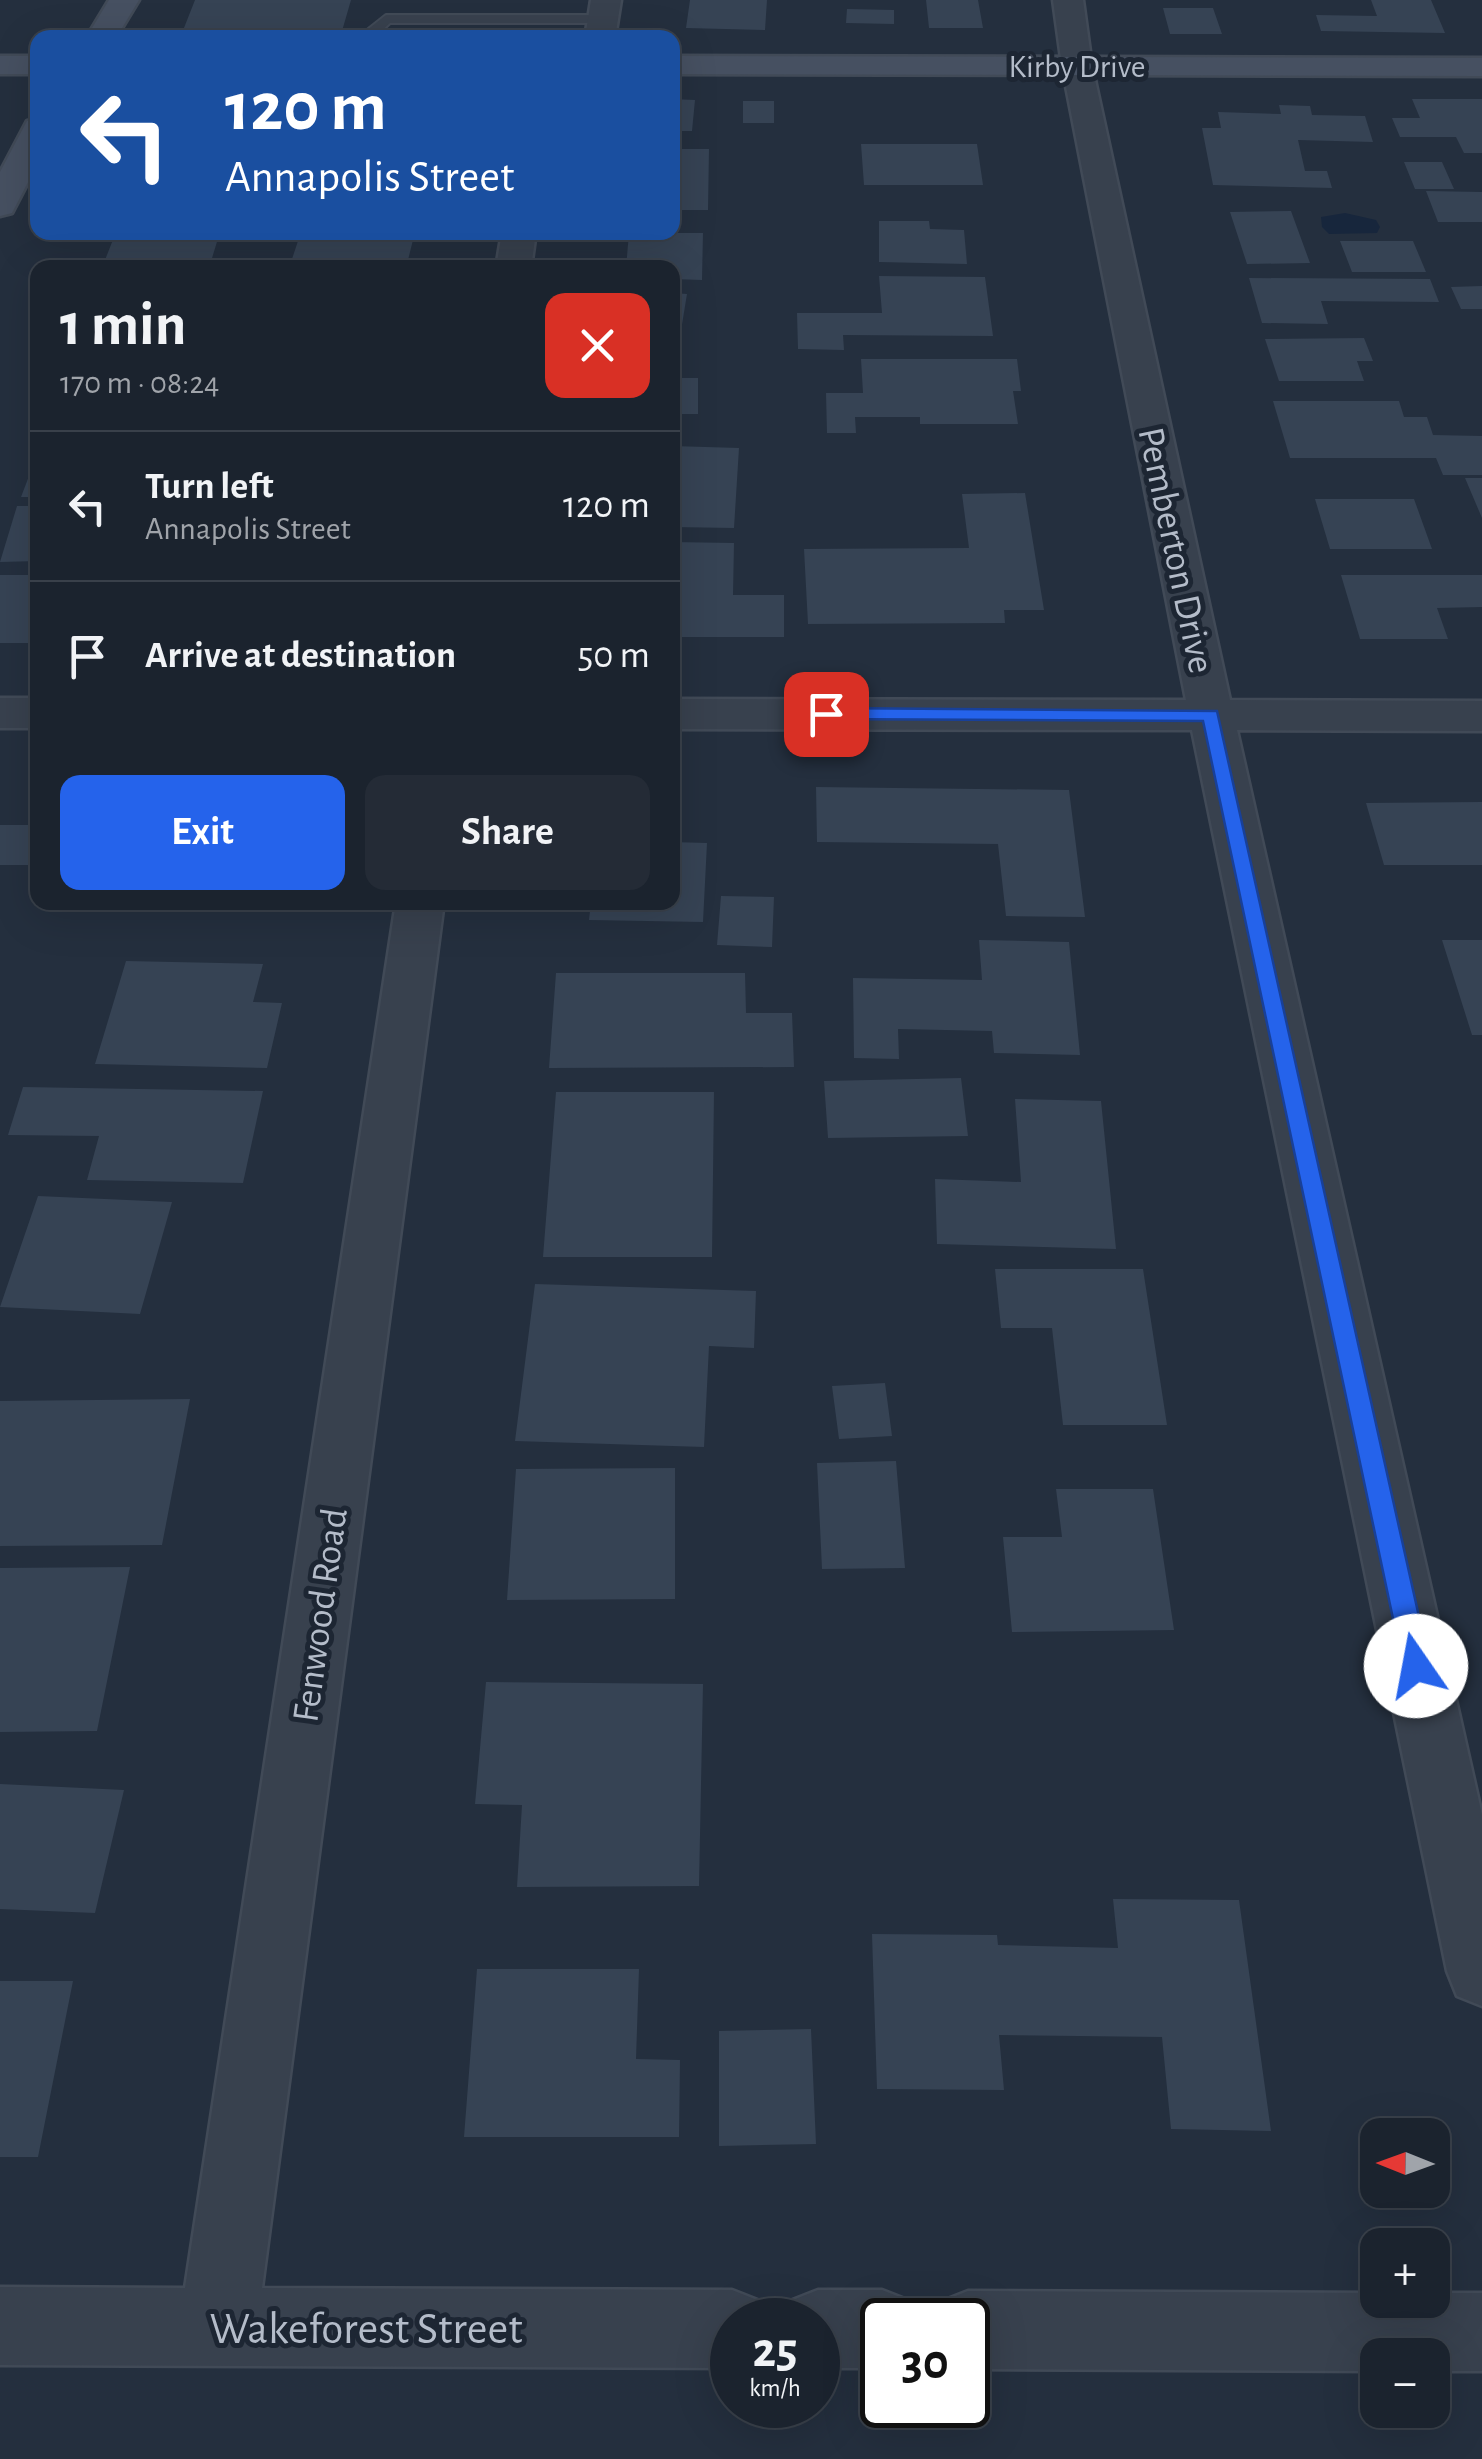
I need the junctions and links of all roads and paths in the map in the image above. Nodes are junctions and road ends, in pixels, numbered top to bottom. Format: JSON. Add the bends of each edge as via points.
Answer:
{"nodes":[{"id":1,"x":124,"y":0,"type":"edge"},
{"id":2,"x":1068,"y":0,"type":"edge"},
{"id":3,"x":603,"y":19,"type":"edge"},
{"id":4,"x":105,"y":30,"type":"edge"},
{"id":5,"x":373,"y":30,"type":"edge"},
{"id":6,"x":0,"y":65,"type":"edge"},
{"id":7,"x":30,"y":65,"type":"edge"},
{"id":8,"x":680,"y":65,"type":"edge"},
{"id":9,"x":1077,"y":66,"type":"junction"},
{"id":10,"x":1482,"y":66,"type":"edge"},
{"id":11,"x":30,"y":144,"type":"edge"},
{"id":12,"x":0,"y":206,"type":"edge"},
{"id":13,"x":0,"y":713,"type":"edge"},
{"id":14,"x":30,"y":713,"type":"edge"},
{"id":15,"x":680,"y":714,"type":"edge"},
{"id":16,"x":1211,"y":715,"type":"junction"},
{"id":17,"x":1482,"y":716,"type":"edge"},
{"id":18,"x":419,"y":910,"type":"edge"},
{"id":19,"x":1482,"y":1971,"type":"edge"},
{"id":20,"x":0,"y":2326,"type":"edge"},
{"id":21,"x":218,"y":2326,"type":"junction"},
{"id":22,"x":710,"y":2329,"type":"edge"},
{"id":23,"x":990,"y":2330,"type":"edge"},
{"id":24,"x":1482,"y":2332,"type":"edge"}],
"edges":[{"from":1,"to":4,"type":"main road"},
{"from":2,"to":9,"type":"street","name":"Pemberton Drive"},
{"from":3,"to":5,"type":"lane","via":[[386,19]]},
{"from":6,"to":7,"type":"main road"},
{"from":8,"to":9,"type":"main road","name":"Kirby Drive"},
{"from":9,"to":10,"type":"main road","name":"Kirby Drive"},
{"from":9,"to":16,"type":"street","name":"Pemberton Drive"},
{"from":11,"to":12,"type":"main road"},
{"from":13,"to":14,"type":"street"},
{"from":15,"to":16,"type":"street"},
{"from":16,"to":17,"type":"street"},
{"from":16,"to":19,"type":"street","name":"Pemberton Drive"},
{"from":18,"to":21,"type":"street","name":"Fenwood Road"},
{"from":20,"to":21,"type":"street","name":"Wakeforest Street"},
{"from":21,"to":22,"type":"street","name":"Wakeforest Street"},
{"from":23,"to":24,"type":"street"}]}
